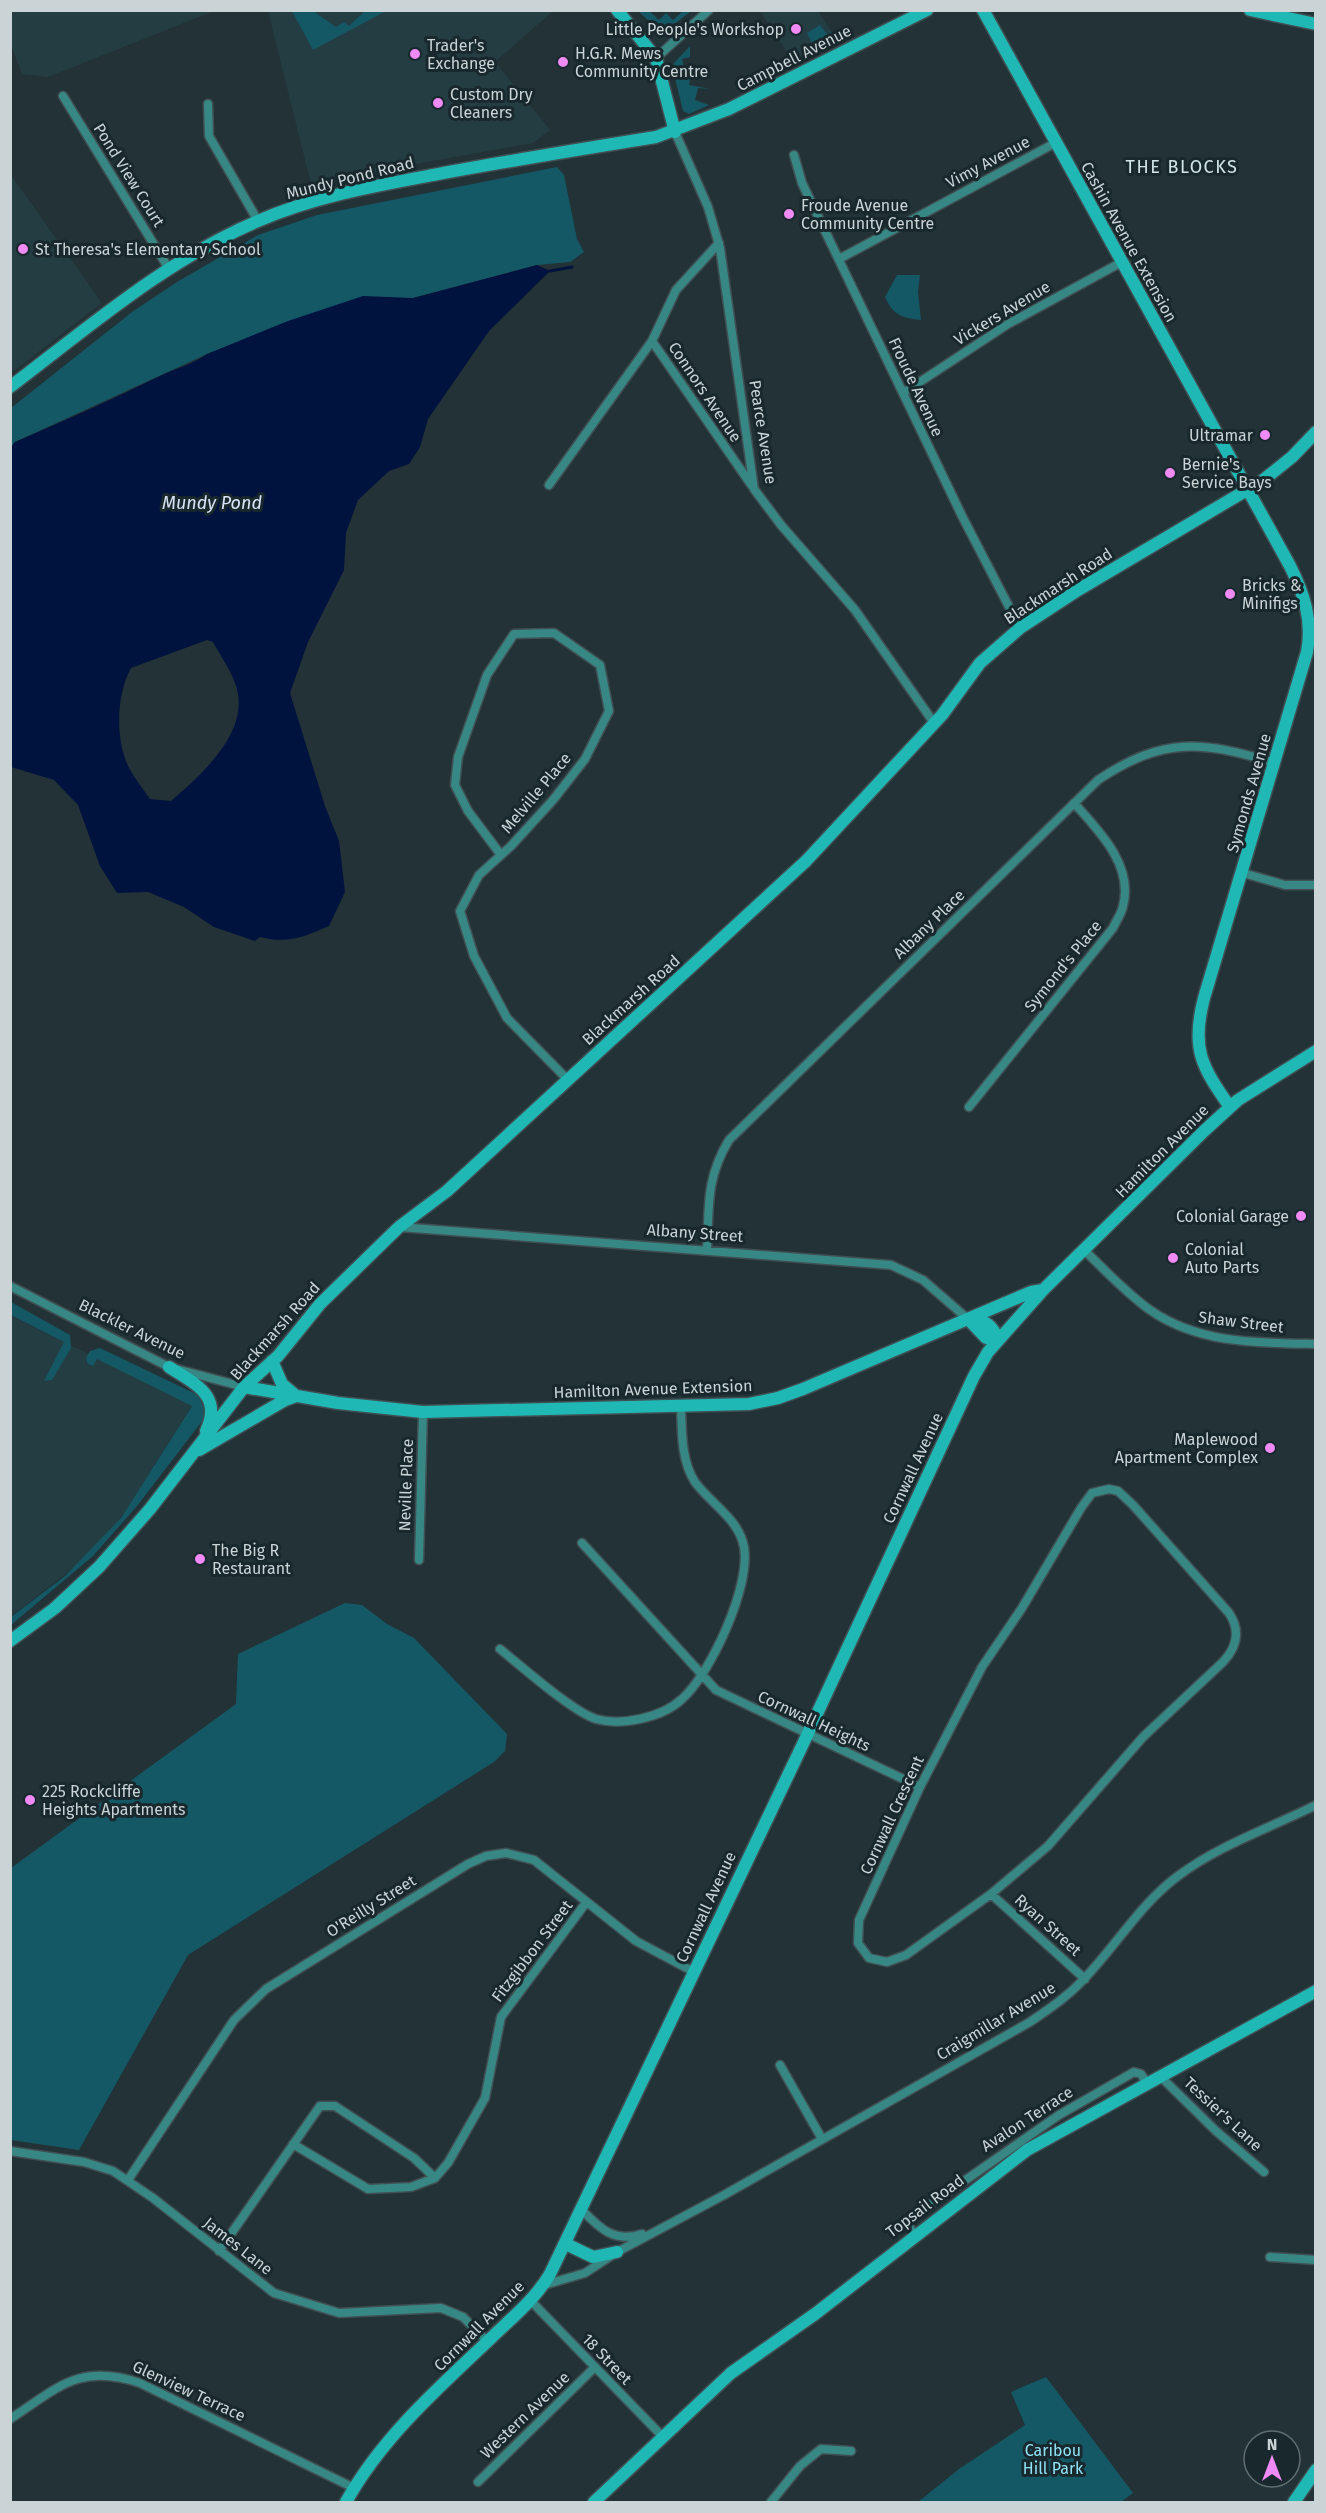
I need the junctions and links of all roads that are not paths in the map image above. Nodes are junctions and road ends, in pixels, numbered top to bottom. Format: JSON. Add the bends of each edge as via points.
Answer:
{"nodes":[{"id":1,"x":617,"y":10,"type":"edge"},
{"id":2,"x":709,"y":10,"type":"edge"},
{"id":3,"x":927,"y":10,"type":"edge"},
{"id":4,"x":983,"y":10,"type":"edge"},
{"id":5,"x":1250,"y":10,"type":"edge"},
{"id":6,"x":1316,"y":24,"type":"edge"},
{"id":7,"x":656,"y":58,"type":"junction"},
{"id":8,"x":63,"y":96,"type":"dead end"},
{"id":9,"x":208,"y":104,"type":"dead end"},
{"id":10,"x":675,"y":132,"type":"junction"},
{"id":11,"x":1055,"y":143,"type":"junction"},
{"id":12,"x":794,"y":155,"type":"dead end"},
{"id":13,"x":258,"y":221,"type":"junction"},
{"id":14,"x":719,"y":243,"type":"junction"},
{"id":15,"x":839,"y":259,"type":"junction"},
{"id":16,"x":1120,"y":263,"type":"junction"},
{"id":17,"x":169,"y":269,"type":"junction"},
{"id":18,"x":652,"y":342,"type":"junction"},
{"id":19,"x":10,"y":387,"type":"edge"},
{"id":20,"x":903,"y":393,"type":"junction"},
{"id":21,"x":1316,"y":432,"type":"edge"},
{"id":22,"x":549,"y":485,"type":"dead end"},
{"id":23,"x":754,"y":489,"type":"junction"},
{"id":24,"x":1247,"y":490,"type":"junction"},
{"id":25,"x":1020,"y":628,"type":"junction"},
{"id":26,"x":1311,"y":653,"type":"edge"},
{"id":27,"x":934,"y":723,"type":"junction"},
{"id":28,"x":1275,"y":763,"type":"junction"},
{"id":29,"x":1074,"y":803,"type":"junction"},
{"id":30,"x":501,"y":855,"type":"junction"},
{"id":31,"x":1243,"y":873,"type":"junction"},
{"id":32,"x":1316,"y":885,"type":"edge"},
{"id":33,"x":1316,"y":1051,"type":"edge"},
{"id":34,"x":568,"y":1080,"type":"junction"},
{"id":35,"x":969,"y":1107,"type":"dead end"},
{"id":36,"x":1230,"y":1107,"type":"junction"},
{"id":37,"x":399,"y":1227,"type":"junction"},
{"id":38,"x":707,"y":1250,"type":"junction"},
{"id":39,"x":1084,"y":1250,"type":"junction"},
{"id":40,"x":10,"y":1286,"type":"edge"},
{"id":41,"x":1043,"y":1290,"type":"junction"},
{"id":42,"x":969,"y":1320,"type":"junction"},
{"id":43,"x":998,"y":1339,"type":"junction"},
{"id":44,"x":1316,"y":1344,"type":"edge"},
{"id":45,"x":272,"y":1361,"type":"junction"},
{"id":46,"x":169,"y":1367,"type":"junction"},
{"id":47,"x":244,"y":1387,"type":"junction"},
{"id":48,"x":298,"y":1396,"type":"junction"},
{"id":49,"x":681,"y":1407,"type":"junction"},
{"id":50,"x":423,"y":1412,"type":"junction"},
{"id":51,"x":197,"y":1451,"type":"junction"},
{"id":52,"x":582,"y":1543,"type":"dead end"},
{"id":53,"x":419,"y":1560,"type":"dead end"},
{"id":54,"x":10,"y":1641,"type":"edge"},
{"id":55,"x":500,"y":1649,"type":"dead end"},
{"id":56,"x":701,"y":1676,"type":"junction"},
{"id":57,"x":807,"y":1734,"type":"junction"},
{"id":58,"x":920,"y":1787,"type":"junction"},
{"id":59,"x":1316,"y":1805,"type":"edge"},
{"id":60,"x":991,"y":1894,"type":"junction"},
{"id":61,"x":585,"y":1904,"type":"junction"},
{"id":62,"x":694,"y":1972,"type":"junction"},
{"id":63,"x":1085,"y":1979,"type":"junction"},
{"id":64,"x":1316,"y":1991,"type":"edge"},
{"id":65,"x":780,"y":2064,"type":"dead end"},
{"id":66,"x":1162,"y":2078,"type":"junction"},
{"id":67,"x":1148,"y":2085,"type":"junction"},
{"id":68,"x":822,"y":2139,"type":"junction"},
{"id":69,"x":293,"y":2144,"type":"junction"},
{"id":70,"x":10,"y":2151,"type":"edge"},
{"id":71,"x":1264,"y":2172,"type":"dead end"},
{"id":72,"x":435,"y":2178,"type":"junction"},
{"id":73,"x":128,"y":2180,"type":"junction"},
{"id":74,"x":582,"y":2210,"type":"junction"},
{"id":75,"x":662,"y":2227,"type":"junction"},
{"id":76,"x":915,"y":2234,"type":"junction"},
{"id":77,"x":566,"y":2244,"type":"junction"},
{"id":78,"x":219,"y":2251,"type":"junction"},
{"id":79,"x":617,"y":2252,"type":"junction"},
{"id":80,"x":1270,"y":2257,"type":"dead end"},
{"id":81,"x":1316,"y":2260,"type":"edge"},
{"id":82,"x":543,"y":2285,"type":"junction"},
{"id":83,"x":530,"y":2300,"type":"junction"},
{"id":84,"x":487,"y":2341,"type":"junction"},
{"id":85,"x":594,"y":2368,"type":"junction"},
{"id":86,"x":10,"y":2419,"type":"edge"},
{"id":87,"x":663,"y":2437,"type":"junction"},
{"id":88,"x":851,"y":2451,"type":"dead end"},
{"id":89,"x":1316,"y":2470,"type":"edge"},
{"id":90,"x":478,"y":2482,"type":"dead end"},
{"id":91,"x":354,"y":2488,"type":"junction"},
{"id":92,"x":346,"y":2502,"type":"edge"},
{"id":93,"x":594,"y":2502,"type":"edge"},
{"id":94,"x":771,"y":2502,"type":"edge"},
{"id":95,"x":1294,"y":2502,"type":"edge"}],
"edges":[{"from":1,"to":7,"type":"street"},
{"from":2,"to":7,"type":"street"},
{"from":3,"to":10,"type":"street","name":"Campbell Avenue"},
{"from":4,"to":11,"type":"street","name":"Cashin Avenue Extension"},
{"from":5,"to":6,"type":"street"},
{"from":7,"to":10,"type":"street"},
{"from":8,"to":17,"type":"street","name":"Pond View Court"},
{"from":9,"to":13,"type":"street","via":[[208,136]]},
{"from":10,"to":13,"type":"street","name":"Mundy Pond Road","via":[[373,187]]},
{"from":10,"to":14,"type":"street","name":"Pearce Avenue","via":[[708,207]]},
{"from":11,"to":15,"type":"street","name":"Vimy Avenue"},
{"from":11,"to":16,"type":"street","name":"Cashin Avenue Extension"},
{"from":12,"to":15,"type":"street","name":"Froude Avenue","via":[[802,183]]},
{"from":13,"to":17,"type":"street","name":"Mundy Pond Road"},
{"from":14,"to":18,"type":"street","name":"Connors Avenue","via":[[676,290]]},
{"from":14,"to":23,"type":"street","name":"Pearce Avenue"},
{"from":15,"to":20,"type":"street","name":"Froude Avenue"},
{"from":16,"to":20,"type":"street","name":"Vickers Avenue","via":[[1008,324]]},
{"from":16,"to":24,"type":"street","name":"Cashin Avenue Extension"},
{"from":17,"to":19,"type":"street","name":"Mundy Pond Road"},
{"from":18,"to":22,"type":"street","name":"Connors Avenue"},
{"from":18,"to":23,"type":"street","name":"Connors Avenue"},
{"from":20,"to":25,"type":"street","name":"Froude Avenue"},
{"from":21,"to":24,"type":"street","name":"Blackmarsh Road","via":[[1292,457]]},
{"from":23,"to":27,"type":"street","name":"Pearce Avenue","via":[[855,610]]},
{"from":24,"to":25,"type":"street","name":"Blackmarsh Road"},
{"from":24,"to":26,"type":"street","name":"Symonds Avenue","via":[[1302,591]]},
{"from":25,"to":27,"type":"street","name":"Blackmarsh Road","via":[[980,663]]},
{"from":26,"to":28,"type":"street","name":"Symonds Avenue"},
{"from":27,"to":34,"type":"street","name":"Blackmarsh Road","via":[[806,861]]},
{"from":28,"to":29,"type":"street","name":"Albany Place","via":[[1217,747],[1174,747],[1118,767]]},
{"from":28,"to":31,"type":"street","name":"Symonds Avenue"},
{"from":29,"to":35,"type":"street","name":"Symond's Place","via":[[1108,840],[1125,886],[1123,906],[1113,928]]},
{"from":29,"to":38,"type":"street","name":"Albany Place","via":[[729,1140],[715,1162]]},
{"from":30,"to":30,"type":"street","name":"Melville Place","via":[[585,759],[609,711],[600,665],[554,633],[514,634],[487,675],[458,757],[455,785],[468,811]]},
{"from":30,"to":34,"type":"street","name":"Melville Place","via":[[479,875],[460,911],[474,956],[507,1018]]},
{"from":31,"to":32,"type":"street","via":[[1286,885]]},
{"from":31,"to":36,"type":"street","name":"Symonds Avenue","via":[[1197,1031],[1202,1062]]},
{"from":33,"to":36,"type":"street","name":"Hamilton Avenue"},
{"from":34,"to":37,"type":"street","name":"Blackmarsh Road","via":[[447,1191]]},
{"from":36,"to":39,"type":"street","name":"Hamilton Avenue"},
{"from":37,"to":38,"type":"street","name":"Albany Street"},
{"from":37,"to":45,"type":"street","name":"Blackmarsh Road","via":[[320,1304]]},
{"from":38,"to":42,"type":"street","name":"Albany Street","via":[[891,1265],[923,1280]]},
{"from":39,"to":41,"type":"street","name":"Hamilton Avenue"},
{"from":39,"to":44,"type":"street","name":"Shaw Street","via":[[1148,1309],[1187,1330],[1215,1338]]},
{"from":40,"to":46,"type":"street","name":"Blackler Avenue"},
{"from":41,"to":42,"type":"street","name":"Hamilton Avenue Extension"},
{"from":41,"to":43,"type":"street","name":"Cornwall Avenue"},
{"from":42,"to":43,"type":"street","name":"Albany Street","via":[[986,1338]]},
{"from":42,"to":49,"type":"street","name":"Hamilton Avenue Extension","via":[[778,1398],[749,1404]]},
{"from":43,"to":57,"type":"street","name":"Cornwall Avenue","via":[[974,1376]]},
{"from":45,"to":47,"type":"street","name":"Blackmarsh Road"},
{"from":45,"to":48,"type":"street","via":[[282,1384]]},
{"from":46,"to":47,"type":"street","name":"Blackler Avenue"},
{"from":46,"to":51,"type":"street","via":[[203,1389],[211,1401],[210,1422]]},
{"from":47,"to":48,"type":"street","name":"Hamilton Avenue Extension"},
{"from":47,"to":51,"type":"street","name":"Blackmarsh Road"},
{"from":48,"to":50,"type":"street","name":"Hamilton Avenue Extension"},
{"from":48,"to":51,"type":"street"},
{"from":49,"to":50,"type":"street","name":"Hamilton Avenue Extension"},
{"from":49,"to":56,"type":"street","via":[[688,1468],[696,1484],[739,1531],[745,1556],[740,1596]]},
{"from":50,"to":53,"type":"street","name":"Neville Place"},
{"from":51,"to":54,"type":"street","name":"Blackmarsh Road","via":[[99,1567],[55,1608]]},
{"from":52,"to":56,"type":"street","name":"Cornwall Heights"},
{"from":55,"to":56,"type":"street","via":[[585,1714],[606,1721],[641,1718],[667,1709],[680,1701]]},
{"from":56,"to":57,"type":"street","name":"Cornwall Heights","via":[[732,1699]]},
{"from":57,"to":58,"type":"street","name":"Cornwall Heights"},
{"from":57,"to":62,"type":"street","name":"Cornwall Avenue"},
{"from":58,"to":60,"type":"street","name":"Cornwall Crescent","via":[[859,1920],[860,1949],[880,1962],[900,1958]]},
{"from":58,"to":60,"type":"street","name":"Cornwall Crescent","via":[[982,1667],[1088,1498],[1100,1490],[1118,1491],[1229,1613],[1237,1629],[1236,1643],[1223,1662],[1143,1737],[1048,1846]]},
{"from":59,"to":63,"type":"street","name":"Craigmillar Avenue","via":[[1215,1852],[1178,1876],[1151,1899]]},
{"from":60,"to":63,"type":"street","name":"Ryan Street"},
{"from":61,"to":62,"type":"street","name":"O'Reilly Street","via":[[636,1941]]},
{"from":61,"to":72,"type":"street","name":"Fitzgibbon Street","via":[[501,2017],[485,2098],[448,2163]]},
{"from":61,"to":73,"type":"street","name":"O'Reilly Street","via":[[542,1865],[525,1856],[496,1854],[468,1864],[266,1989],[245,2007]]},
{"from":62,"to":74,"type":"street","name":"Cornwall Avenue"},
{"from":63,"to":68,"type":"street","name":"Craigmillar Avenue","via":[[1030,2022]]},
{"from":64,"to":66,"type":"street","name":"Topsail Road"},
{"from":65,"to":68,"type":"street"},
{"from":66,"to":67,"type":"street","name":"Topsail Road"},
{"from":66,"to":71,"type":"street","name":"Tessier's Lane","via":[[1216,2132]]},
{"from":67,"to":76,"type":"street","name":"Topsail Road","via":[[1027,2150]]},
{"from":67,"to":76,"type":"street","name":"Avalon Terrace","via":[[1141,2074],[1134,2072],[1059,2115],[908,2220],[907,2225]]},
{"from":68,"to":75,"type":"street","name":"Craigmillar Avenue"},
{"from":69,"to":72,"type":"street","via":[[368,2189],[411,2187]]},
{"from":69,"to":72,"type":"street","via":[[317,2108],[332,2105],[414,2158]]},
{"from":69,"to":78,"type":"street"},
{"from":70,"to":73,"type":"street","name":"James Lane","via":[[94,2164]]},
{"from":73,"to":78,"type":"street","name":"James Lane"},
{"from":74,"to":75,"type":"street","name":"Craigmillar Avenue","via":[[614,2237],[633,2237]]},
{"from":74,"to":77,"type":"street","name":"Cornwall Avenue"},
{"from":75,"to":79,"type":"street","name":"Craigmillar Avenue"},
{"from":76,"to":87,"type":"street","name":"Topsail Road","via":[[815,2314],[731,2373]]},
{"from":77,"to":79,"type":"street","via":[[593,2257]]},
{"from":77,"to":82,"type":"street","name":"Cornwall Avenue"},
{"from":78,"to":84,"type":"street","name":"James Lane","via":[[274,2293],[306,2305],[356,2314],[441,2308],[463,2317]]},
{"from":79,"to":82,"type":"street","name":"Craigmillar Avenue","via":[[585,2273]]},
{"from":80,"to":81,"type":"street"},
{"from":82,"to":83,"type":"street","name":"Cornwall Avenue"},
{"from":83,"to":84,"type":"street","name":"Cornwall Avenue"},
{"from":83,"to":85,"type":"street","name":"18 Street"},
{"from":84,"to":91,"type":"street","name":"Cornwall Avenue","via":[[402,2425]]},
{"from":85,"to":87,"type":"street","name":"18 Street"},
{"from":85,"to":90,"type":"street","name":"Western Avenue"},
{"from":86,"to":91,"type":"street","name":"Glenview Terrace","via":[[72,2379],[117,2375]]},
{"from":87,"to":93,"type":"street","name":"Topsail Road"},
{"from":88,"to":94,"type":"street","via":[[821,2449],[800,2466]]},
{"from":89,"to":95,"type":"street"},
{"from":91,"to":92,"type":"street","name":"Cornwall Avenue"}]}
